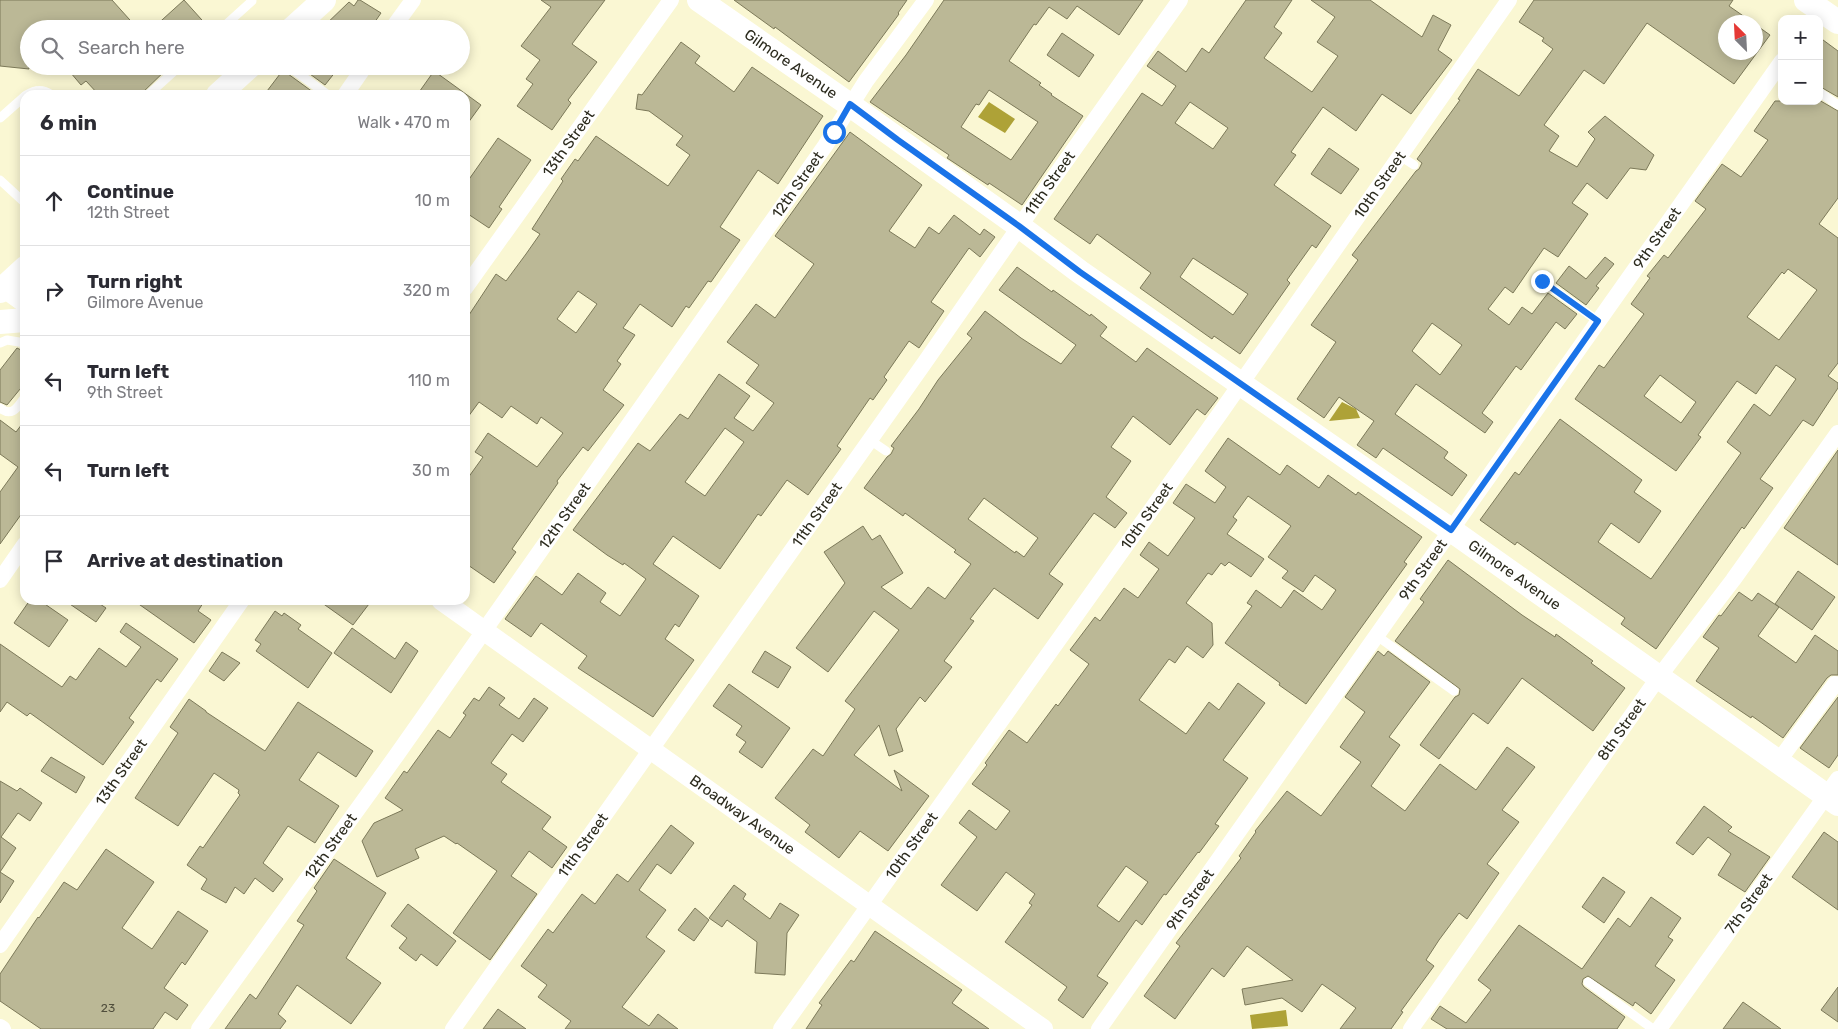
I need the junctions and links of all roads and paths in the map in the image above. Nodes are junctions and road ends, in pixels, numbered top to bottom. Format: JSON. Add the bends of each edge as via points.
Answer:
{"nodes":[{"id":1,"x":413,"y":0,"type":"edge"},
{"id":2,"x":671,"y":0,"type":"edge"},
{"id":3,"x":699,"y":0,"type":"edge"},
{"id":4,"x":926,"y":0,"type":"edge"},
{"id":5,"x":1180,"y":0,"type":"edge"},
{"id":6,"x":1509,"y":0,"type":"edge"},
{"id":7,"x":252,"y":1,"type":"edge"},
{"id":8,"x":313,"y":3,"type":"edge"},
{"id":9,"x":231,"y":20,"type":"edge"},
{"id":10,"x":299,"y":20,"type":"edge"},
{"id":11,"x":399,"y":20,"type":"edge"},
{"id":12,"x":1778,"y":67,"type":"edge"},
{"id":13,"x":170,"y":75,"type":"edge"},
{"id":14,"x":240,"y":75,"type":"edge"},
{"id":15,"x":300,"y":75,"type":"edge"},
{"id":16,"x":359,"y":75,"type":"edge"},
{"id":17,"x":154,"y":90,"type":"edge"},
{"id":18,"x":224,"y":90,"type":"edge"},
{"id":19,"x":321,"y":90,"type":"edge"},
{"id":20,"x":349,"y":90,"type":"edge"},
{"id":21,"x":1823,"y":95,"type":"edge"},
{"id":22,"x":20,"y":101,"type":"edge"},
{"id":23,"x":850,"y":104,"type":"junction"},
{"id":24,"x":1838,"y":106,"type":"edge"},
{"id":25,"x":0,"y":118,"type":"edge"},
{"id":26,"x":1400,"y":156,"type":"junction"},
{"id":27,"x":1414,"y":165,"type":"dead end"},
{"id":28,"x":0,"y":179,"type":"edge"},
{"id":29,"x":20,"y":198,"type":"edge"},
{"id":30,"x":1019,"y":226,"type":"junction"},
{"id":31,"x":20,"y":272,"type":"edge"},
{"id":32,"x":470,"y":281,"type":"edge"},
{"id":33,"x":1542,"y":281,"type":"dead end"},
{"id":34,"x":1,"y":288,"type":"edge"},
{"id":35,"x":20,"y":300,"type":"edge"},
{"id":36,"x":20,"y":320,"type":"edge"},
{"id":37,"x":1598,"y":321,"type":"junction"},
{"id":38,"x":0,"y":322,"type":"edge"},
{"id":39,"x":0,"y":342,"type":"edge"},
{"id":40,"x":20,"y":342,"type":"edge"},
{"id":41,"x":1240,"y":383,"type":"junction"},
{"id":42,"x":20,"y":403,"type":"edge"},
{"id":43,"x":0,"y":408,"type":"edge"},
{"id":44,"x":1838,"y":433,"type":"edge"},
{"id":45,"x":870,"y":440,"type":"junction"},
{"id":46,"x":886,"y":451,"type":"dead end"},
{"id":47,"x":1451,"y":530,"type":"junction"},
{"id":48,"x":20,"y":551,"type":"edge"},
{"id":49,"x":0,"y":580,"type":"edge"},
{"id":50,"x":238,"y":605,"type":"edge"},
{"id":51,"x":448,"y":605,"type":"edge"},
{"id":52,"x":484,"y":631,"type":"junction"},
{"id":53,"x":1377,"y":636,"type":"junction"},
{"id":54,"x":1658,"y":678,"type":"junction"},
{"id":55,"x":1834,"y":684,"type":"dead end"},
{"id":56,"x":1454,"y":691,"type":"dead end"},
{"id":57,"x":651,"y":750,"type":"junction"},
{"id":58,"x":1778,"y":762,"type":"junction"},
{"id":59,"x":1834,"y":793,"type":"edge"},
{"id":60,"x":869,"y":906,"type":"junction"},
{"id":61,"x":0,"y":945,"type":"edge"},
{"id":62,"x":1588,"y":982,"type":"dead end"},
{"id":63,"x":0,"y":1027,"type":"edge"},
{"id":64,"x":3,"y":1029,"type":"edge"},
{"id":65,"x":199,"y":1029,"type":"edge"},
{"id":66,"x":453,"y":1029,"type":"edge"},
{"id":67,"x":781,"y":1029,"type":"edge"},
{"id":68,"x":1043,"y":1029,"type":"edge"},
{"id":69,"x":1098,"y":1029,"type":"edge"},
{"id":70,"x":1410,"y":1029,"type":"edge"},
{"id":71,"x":1653,"y":1029,"type":"edge"},
{"id":72,"x":1659,"y":1029,"type":"edge"}],
"edges":[{"from":1,"to":11,"type":"street"},
{"from":2,"to":32,"type":"street","name":"13th Street"},
{"from":3,"to":23,"type":"main road","name":"Gilmore Avenue"},
{"from":4,"to":23,"type":"street","name":"12th Street"},
{"from":5,"to":30,"type":"street","name":"11th Street"},
{"from":6,"to":26,"type":"street","name":"10th Street"},
{"from":7,"to":9,"type":"lane"},
{"from":8,"to":10,"type":"main road"},
{"from":12,"to":37,"type":"street","name":"9th Street"},
{"from":13,"to":17,"type":"lane"},
{"from":14,"to":18,"type":"main road"},
{"from":15,"to":19,"type":"lane"},
{"from":16,"to":20,"type":"street"},
{"from":21,"to":24,"type":"lane"},
{"from":22,"to":25,"type":"lane"},
{"from":23,"to":30,"type":"main road","name":"Gilmore Avenue"},
{"from":23,"to":52,"type":"street","name":"12th Street","via":[[825,146]]},
{"from":26,"to":27,"type":"lane"},
{"from":26,"to":41,"type":"street","name":"10th Street"},
{"from":28,"to":29,"type":"lane"},
{"from":30,"to":41,"type":"main road","name":"Gilmore Avenue"},
{"from":30,"to":45,"type":"street","name":"11th Street"},
{"from":31,"to":34,"type":"main road"},
{"from":33,"to":37,"type":"lane"},
{"from":34,"to":35,"type":"street"},
{"from":36,"to":38,"type":"main road"},
{"from":37,"to":47,"type":"street","name":"9th Street"},
{"from":39,"to":40,"type":"lane"},
{"from":41,"to":47,"type":"main road","name":"Gilmore Avenue"},
{"from":41,"to":60,"type":"street","name":"10th Street"},
{"from":42,"to":43,"type":"lane","via":[[10,413]]},
{"from":44,"to":54,"type":"street","name":"8th Street"},
{"from":45,"to":46,"type":"lane"},
{"from":45,"to":57,"type":"street","name":"11th Street"},
{"from":47,"to":53,"type":"street","name":"9th Street"},
{"from":47,"to":54,"type":"main road","name":"Gilmore Avenue"},
{"from":48,"to":49,"type":"street"},
{"from":50,"to":61,"type":"street","name":"13th Street"},
{"from":51,"to":52,"type":"street","name":"Broadway Avenue"},
{"from":52,"to":57,"type":"street","name":"Broadway Avenue"},
{"from":52,"to":65,"type":"street","name":"12th Street"},
{"from":53,"to":56,"type":"lane"},
{"from":53,"to":69,"type":"street","name":"9th Street"},
{"from":54,"to":58,"type":"main road","name":"Gilmore Avenue"},
{"from":54,"to":70,"type":"street","name":"8th Street"},
{"from":55,"to":58,"type":"street"},
{"from":57,"to":60,"type":"street","name":"Broadway Avenue"},
{"from":57,"to":66,"type":"street","name":"11th Street"},
{"from":58,"to":59,"type":"main road","name":"Gilmore Avenue"},
{"from":59,"to":72,"type":"street","name":"7th Street"},
{"from":60,"to":67,"type":"street","name":"10th Street"},
{"from":60,"to":68,"type":"street","name":"Broadway Avenue"},
{"from":62,"to":71,"type":"lane"},
{"from":63,"to":64,"type":"street"}]}
